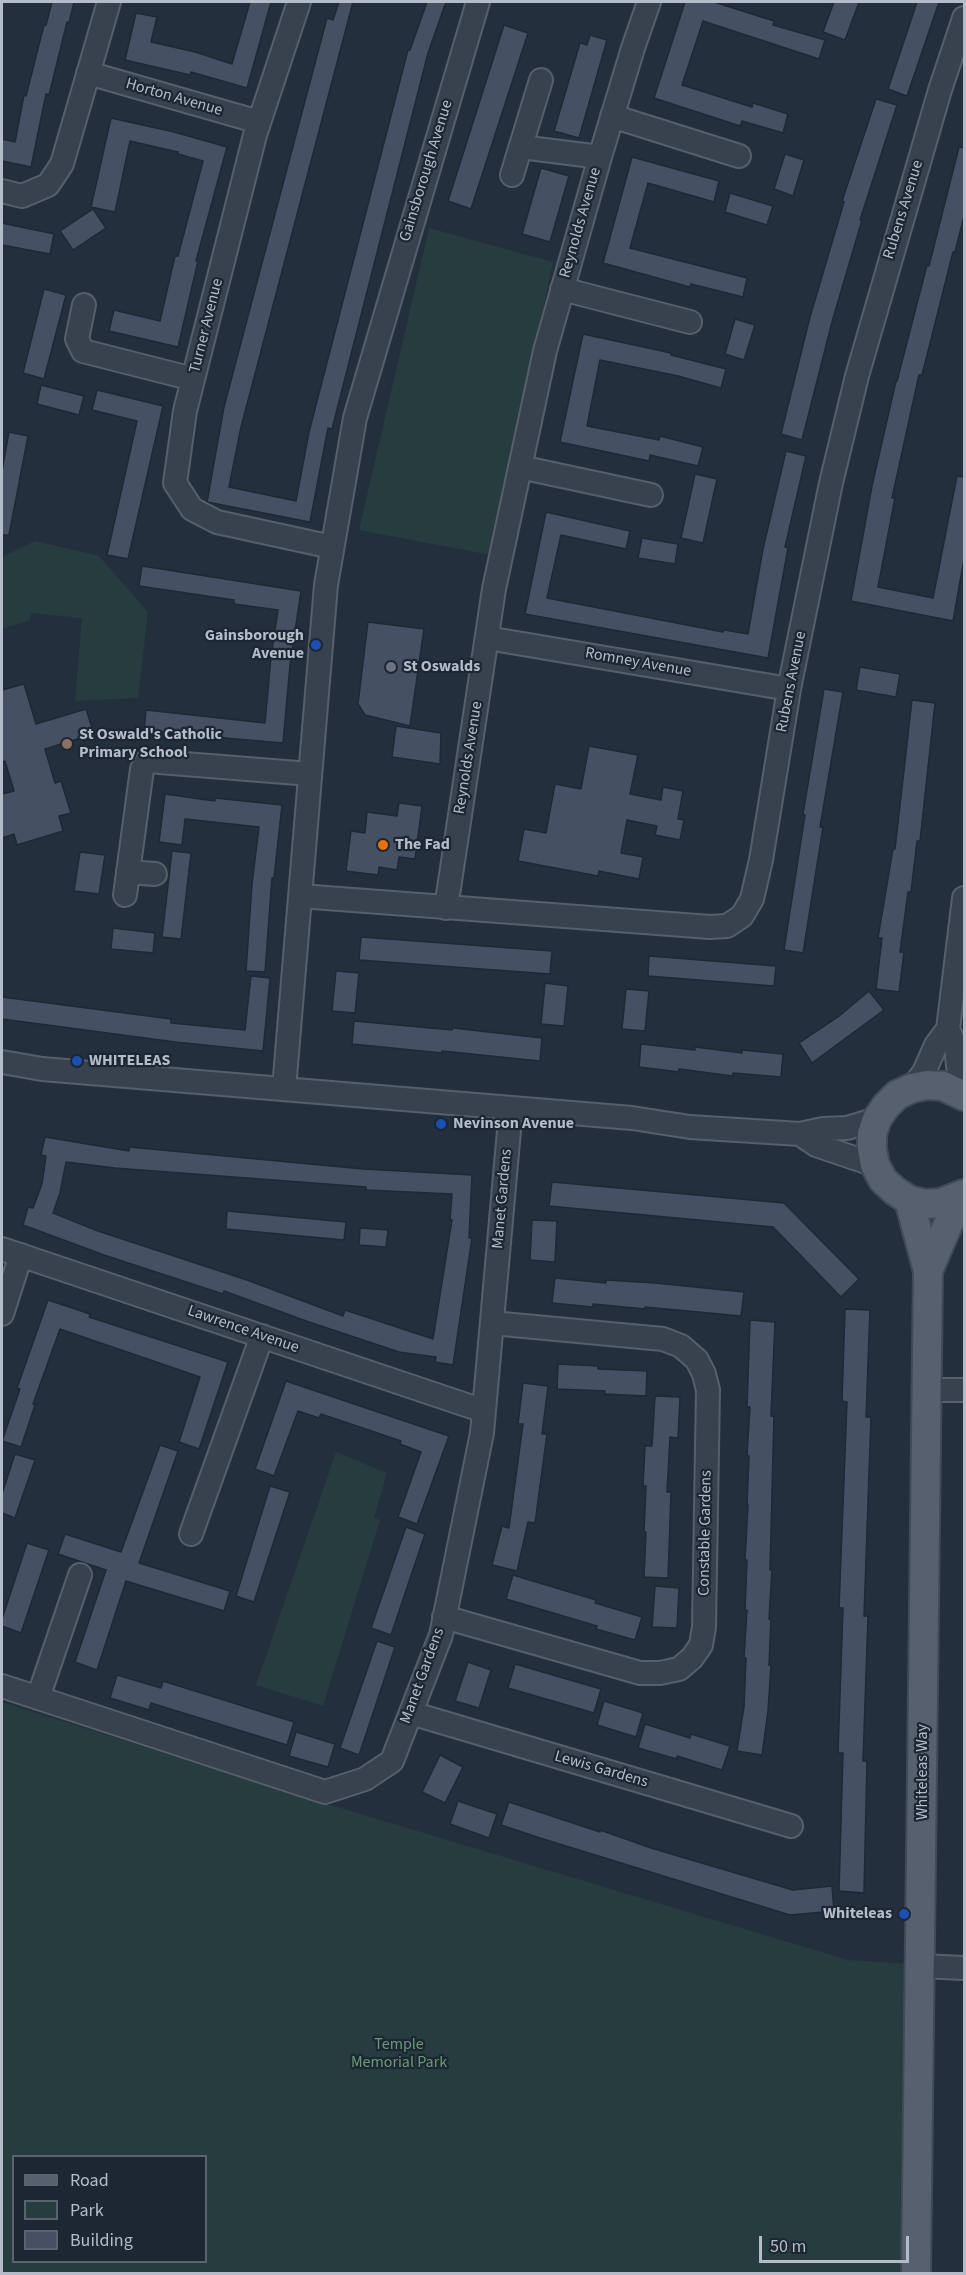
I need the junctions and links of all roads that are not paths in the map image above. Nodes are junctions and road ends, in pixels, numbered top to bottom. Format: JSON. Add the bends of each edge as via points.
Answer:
{"nodes":[{"id":1,"x":109,"y":2,"type":"edge"},
{"id":2,"x":299,"y":2,"type":"edge"},
{"id":3,"x":478,"y":2,"type":"edge"},
{"id":4,"x":649,"y":2,"type":"edge"},
{"id":5,"x":964,"y":18,"type":"edge"},
{"id":6,"x":88,"y":73,"type":"junction"},
{"id":7,"x":541,"y":80,"type":"dead end"},
{"id":8,"x":612,"y":116,"type":"junction"},
{"id":9,"x":260,"y":122,"type":"junction"},
{"id":10,"x":521,"y":147,"type":"junction"},
{"id":11,"x":739,"y":156,"type":"dead end"},
{"id":12,"x":600,"y":157,"type":"junction"},
{"id":13,"x":512,"y":175,"type":"dead end"},
{"id":14,"x":2,"y":191,"type":"edge"},
{"id":15,"x":562,"y":290,"type":"junction"},
{"id":16,"x":84,"y":305,"type":"dead end"},
{"id":17,"x":690,"y":322,"type":"dead end"},
{"id":18,"x":193,"y":379,"type":"junction"},
{"id":19,"x":520,"y":467,"type":"junction"},
{"id":20,"x":651,"y":495,"type":"dead end"},
{"id":21,"x":332,"y":547,"type":"junction"},
{"id":22,"x":487,"y":638,"type":"junction"},
{"id":23,"x":789,"y":689,"type":"junction"},
{"id":24,"x":310,"y":774,"type":"junction"},
{"id":25,"x":128,"y":872,"type":"junction"},
{"id":26,"x":155,"y":874,"type":"dead end"},
{"id":27,"x":125,"y":895,"type":"dead end"},
{"id":28,"x":300,"y":896,"type":"junction"},
{"id":29,"x":964,"y":898,"type":"edge"},
{"id":30,"x":446,"y":908,"type":"junction"},
{"id":31,"x":948,"y":1029,"type":"junction"},
{"id":32,"x":2,"y":1062,"type":"edge"},
{"id":33,"x":912,"y":1088,"type":"junction"},
{"id":34,"x":284,"y":1089,"type":"junction"},
{"id":35,"x":963,"y":1094,"type":"edge"},
{"id":36,"x":511,"y":1108,"type":"junction"},
{"id":37,"x":877,"y":1119,"type":"junction"},
{"id":38,"x":800,"y":1134,"type":"junction"},
{"id":39,"x":875,"y":1165,"type":"junction"},
{"id":40,"x":964,"y":1196,"type":"edge"},
{"id":41,"x":909,"y":1200,"type":"junction"},
{"id":42,"x":11,"y":1252,"type":"edge"},
{"id":43,"x":928,"y":1271,"type":"junction"},
{"id":44,"x":2,"y":1314,"type":"edge"},
{"id":45,"x":492,"y":1323,"type":"junction"},
{"id":46,"x":262,"y":1336,"type":"junction"},
{"id":47,"x":927,"y":1390,"type":"junction"},
{"id":48,"x":964,"y":1390,"type":"edge"},
{"id":49,"x":484,"y":1411,"type":"junction"},
{"id":50,"x":191,"y":1534,"type":"dead end"},
{"id":51,"x":80,"y":1575,"type":"dead end"},
{"id":52,"x":444,"y":1617,"type":"junction"},
{"id":53,"x":2,"y":1686,"type":"edge"},
{"id":54,"x":38,"y":1698,"type":"junction"},
{"id":55,"x":411,"y":1713,"type":"junction"},
{"id":56,"x":791,"y":1826,"type":"dead end"},
{"id":57,"x":921,"y":1966,"type":"junction"},
{"id":58,"x":964,"y":1968,"type":"edge"},
{"id":59,"x":916,"y":2274,"type":"edge"}],
"edges":[{"from":1,"to":6,"type":"street"},
{"from":2,"to":9,"type":"street","name":"Turner Avenue"},
{"from":3,"to":21,"type":"street","name":"Gainsborough Avenue","via":[[358,407]]},
{"from":4,"to":8,"type":"street","name":"Reynolds Avenue"},
{"from":5,"to":23,"type":"street","name":"Rubens Avenue","via":[[856,376]]},
{"from":6,"to":9,"type":"street","name":"Horton Avenue"},
{"from":6,"to":14,"type":"street","via":[[62,164],[48,185],[22,196]]},
{"from":7,"to":10,"type":"street"},
{"from":8,"to":11,"type":"street"},
{"from":8,"to":12,"type":"street","name":"Reynolds Avenue"},
{"from":9,"to":18,"type":"street","name":"Turner Avenue"},
{"from":10,"to":12,"type":"street","name":"Reynolds Avenue"},
{"from":10,"to":13,"type":"street"},
{"from":12,"to":15,"type":"street","name":"Reynolds Avenue"},
{"from":15,"to":17,"type":"street","name":"Reynolds Avenue"},
{"from":15,"to":19,"type":"street","name":"Reynolds Avenue"},
{"from":16,"to":18,"type":"street","via":[[76,359]]},
{"from":18,"to":21,"type":"street","name":"Turner Avenue","via":[[175,483],[192,508],[217,522]]},
{"from":19,"to":20,"type":"street"},
{"from":19,"to":22,"type":"street","name":"Reynolds Avenue"},
{"from":21,"to":24,"type":"street","name":"Gainsborough Avenue"},
{"from":22,"to":23,"type":"street","name":"Romney Avenue"},
{"from":22,"to":30,"type":"street","name":"Reynolds Avenue"},
{"from":23,"to":30,"type":"street","name":"Rubens Avenue","via":[[752,899],[742,916],[727,926]]},
{"from":24,"to":25,"type":"street","via":[[147,761],[142,769]]},
{"from":24,"to":28,"type":"street","name":"Gainsborough Avenue"},
{"from":25,"to":26,"type":"street"},
{"from":25,"to":27,"type":"street"},
{"from":28,"to":30,"type":"street","name":"Rubens Avenue"},
{"from":28,"to":34,"type":"street","name":"Gainsborough Avenue"},
{"from":29,"to":31,"type":"street"},
{"from":31,"to":33,"type":"street"},
{"from":31,"to":35,"type":"street","via":[[956,1047]]},
{"from":32,"to":34,"type":"street","via":[[42,1069]]},
{"from":33,"to":35,"type":"main road","via":[[943,1086]]},
{"from":33,"to":37,"type":"main road","via":[[897,1095]]},
{"from":34,"to":36,"type":"street"},
{"from":36,"to":38,"type":"street"},
{"from":36,"to":45,"type":"street","name":"Manet Gardens"},
{"from":37,"to":38,"type":"street","via":[[847,1128]]},
{"from":37,"to":39,"type":"main road","via":[[872,1134]]},
{"from":38,"to":39,"type":"street","via":[[816,1145]]},
{"from":39,"to":41,"type":"main road","via":[[889,1185]]},
{"from":40,"to":41,"type":"main road","via":[[941,1203]]},
{"from":40,"to":43,"type":"main road","name":"Whiteleas Way"},
{"from":41,"to":43,"type":"main road","name":"Whiteleas Way"},
{"from":42,"to":44,"type":"street"},
{"from":42,"to":46,"type":"street","name":"Lawrence Avenue"},
{"from":43,"to":47,"type":"main road","name":"Whiteleas Way"},
{"from":45,"to":49,"type":"street","name":"Manet Gardens"},
{"from":45,"to":52,"type":"street","name":"Constable Gardens","via":[[663,1339],[697,1360],[708,1390],[704,1627],[701,1645],[679,1669],[640,1673]]},
{"from":46,"to":49,"type":"street","name":"Lawrence Avenue"},
{"from":46,"to":50,"type":"street"},
{"from":47,"to":48,"type":"street"},
{"from":47,"to":57,"type":"main road","name":"Whiteleas Way"},
{"from":49,"to":52,"type":"street","name":"Manet Gardens"},
{"from":51,"to":54,"type":"street"},
{"from":52,"to":55,"type":"street","name":"Manet Gardens","via":[[441,1635]]},
{"from":53,"to":54,"type":"street","name":"Manet Gardens"},
{"from":54,"to":55,"type":"street","name":"Manet Gardens","via":[[325,1792],[365,1779],[392,1761]]},
{"from":55,"to":56,"type":"street","name":"Lewis Gardens"},
{"from":57,"to":58,"type":"street"},
{"from":57,"to":59,"type":"main road","name":"Whiteleas Way"}]}
